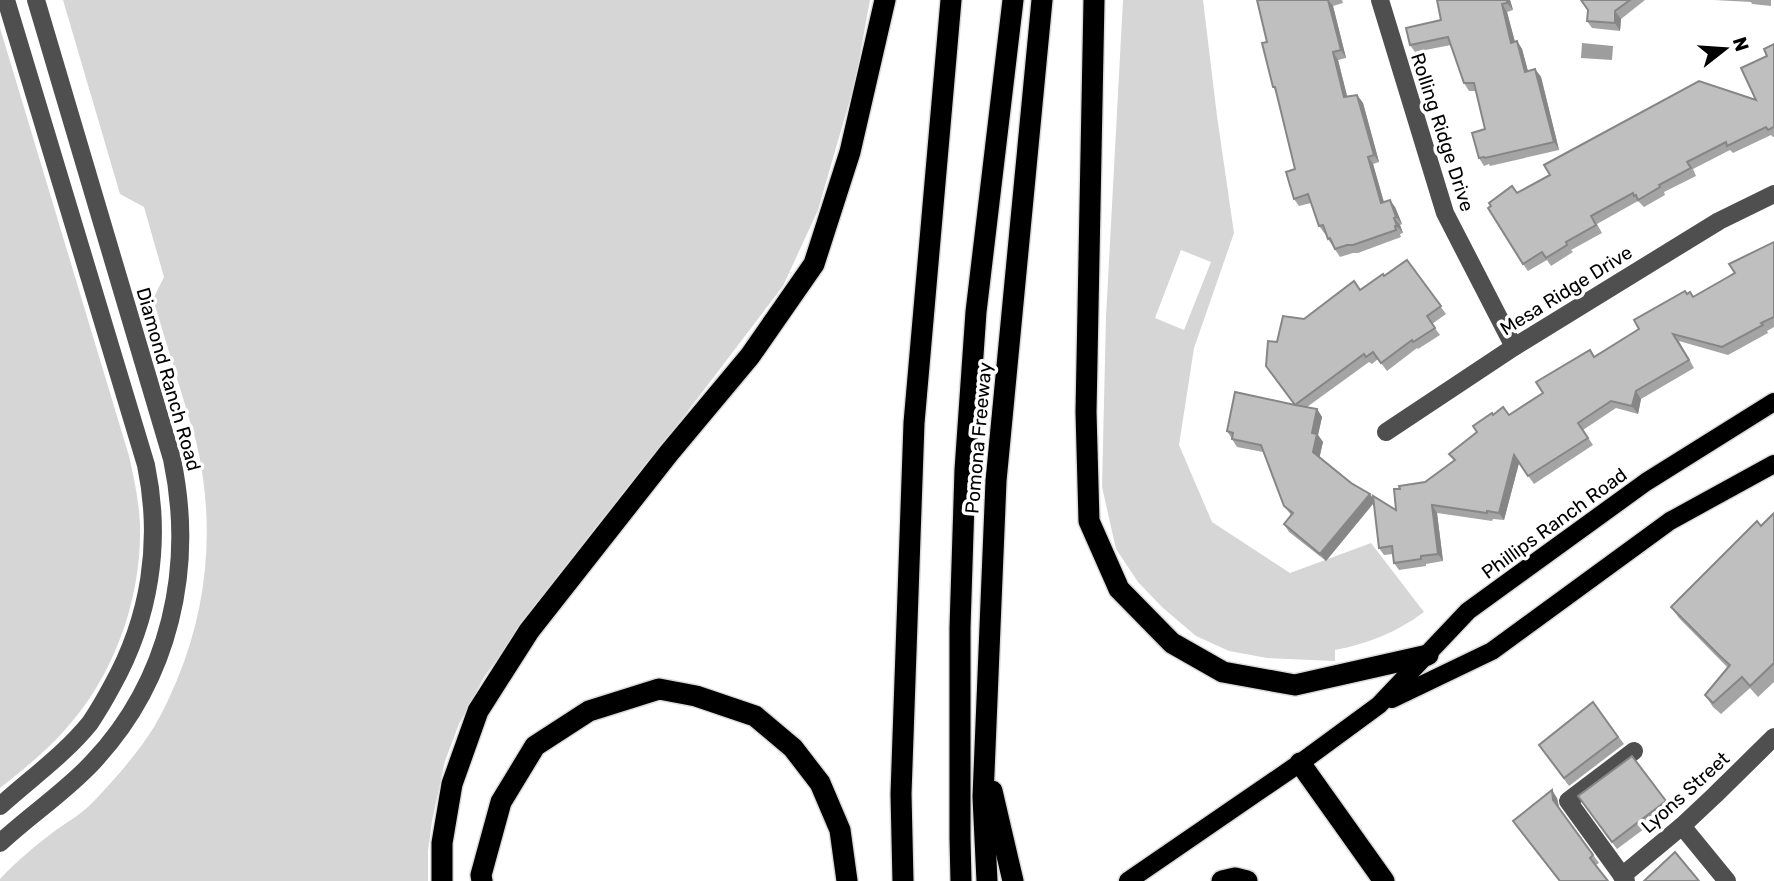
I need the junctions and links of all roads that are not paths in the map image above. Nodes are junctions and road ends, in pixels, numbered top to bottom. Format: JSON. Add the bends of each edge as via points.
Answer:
{"nodes":[{"id":1,"x":6,"y":0,"type":"edge"},
{"id":2,"x":36,"y":0,"type":"edge"},
{"id":3,"x":885,"y":0,"type":"edge"},
{"id":4,"x":951,"y":0,"type":"edge"},
{"id":5,"x":1013,"y":0,"type":"edge"},
{"id":6,"x":1042,"y":0,"type":"edge"},
{"id":7,"x":1094,"y":0,"type":"edge"},
{"id":8,"x":1380,"y":0,"type":"edge"},
{"id":9,"x":1774,"y":194,"type":"edge"},
{"id":10,"x":1514,"y":346,"type":"junction"},
{"id":11,"x":1774,"y":402,"type":"edge"},
{"id":12,"x":1386,"y":432,"type":"dead end"},
{"id":13,"x":1774,"y":464,"type":"edge"},
{"id":14,"x":1428,"y":655,"type":"junction"},
{"id":15,"x":1379,"y":705,"type":"junction"},
{"id":16,"x":1774,"y":737,"type":"edge"},
{"id":17,"x":1634,"y":751,"type":"dead end"},
{"id":18,"x":985,"y":757,"type":"junction"},
{"id":19,"x":1300,"y":763,"type":"junction"},
{"id":20,"x":0,"y":806,"type":"edge"},
{"id":21,"x":1682,"y":826,"type":"junction"},
{"id":22,"x":0,"y":843,"type":"edge"},
{"id":23,"x":1624,"y":878,"type":"edge"},
{"id":24,"x":442,"y":881,"type":"edge"},
{"id":25,"x":482,"y":881,"type":"edge"},
{"id":26,"x":847,"y":881,"type":"edge"},
{"id":27,"x":903,"y":881,"type":"edge"},
{"id":28,"x":961,"y":881,"type":"edge"},
{"id":29,"x":987,"y":881,"type":"edge"},
{"id":30,"x":1013,"y":881,"type":"edge"},
{"id":31,"x":1128,"y":881,"type":"edge"},
{"id":32,"x":1222,"y":881,"type":"edge"},
{"id":33,"x":1247,"y":881,"type":"edge"},
{"id":34,"x":1384,"y":881,"type":"edge"},
{"id":35,"x":1727,"y":881,"type":"edge"}],
"edges":[{"from":1,"to":20,"type":"street","via":[[143,457],[153,528],[143,615],[117,677],[78,736]]},
{"from":2,"to":22,"type":"street","name":"Diamond Ranch Road","via":[[172,458],[181,548],[170,621],[135,707],[93,762]]},
{"from":3,"to":24,"type":"highway","via":[[850,152],[814,264],[750,356],[529,631],[478,711],[452,784],[442,844]]},
{"from":4,"to":27,"type":"highway","via":[[914,423],[901,794]]},
{"from":5,"to":28,"type":"highway","via":[[976,312],[965,470]]},
{"from":6,"to":18,"type":"highway","name":"Pomona Freeway","via":[[996,481]]},
{"from":7,"to":14,"type":"highway","via":[[1086,412],[1089,521],[1119,589],[1172,643],[1223,672],[1295,685]]},
{"from":8,"to":10,"type":"street","name":"Rolling Ridge Drive","via":[[1445,213]]},
{"from":9,"to":10,"type":"street","name":"Mesa Ridge Drive","via":[[1719,221]]},
{"from":10,"to":12,"type":"street","name":"Mesa Ridge Drive"},
{"from":11,"to":14,"type":"main road","name":"Phillips Ranch Road","via":[[1646,482],[1468,611]]},
{"from":13,"to":15,"type":"main road","name":"Phillips Ranch Road","via":[[1670,521],[1492,651]]},
{"from":14,"to":15,"type":"main road","name":"Phillips Ranch Road"},
{"from":15,"to":19,"type":"main road","name":"Phillips Ranch Road"},
{"from":16,"to":21,"type":"street","name":"Lyons Street"},
{"from":17,"to":23,"type":"street","via":[[1568,801]]},
{"from":18,"to":29,"type":"highway","name":"Pomona Freeway"},
{"from":18,"to":30,"type":"highway"},
{"from":19,"to":31,"type":"main road","name":"Phillips Ranch Road"},
{"from":19,"to":34,"type":"highway"},
{"from":21,"to":23,"type":"street","name":"Lyons Street"},
{"from":21,"to":35,"type":"street"},
{"from":25,"to":26,"type":"highway","via":[[501,802],[535,746],[589,711],[659,689],[755,716],[793,748],[820,783],[840,830]]},
{"from":32,"to":33,"type":"highway"}]}
